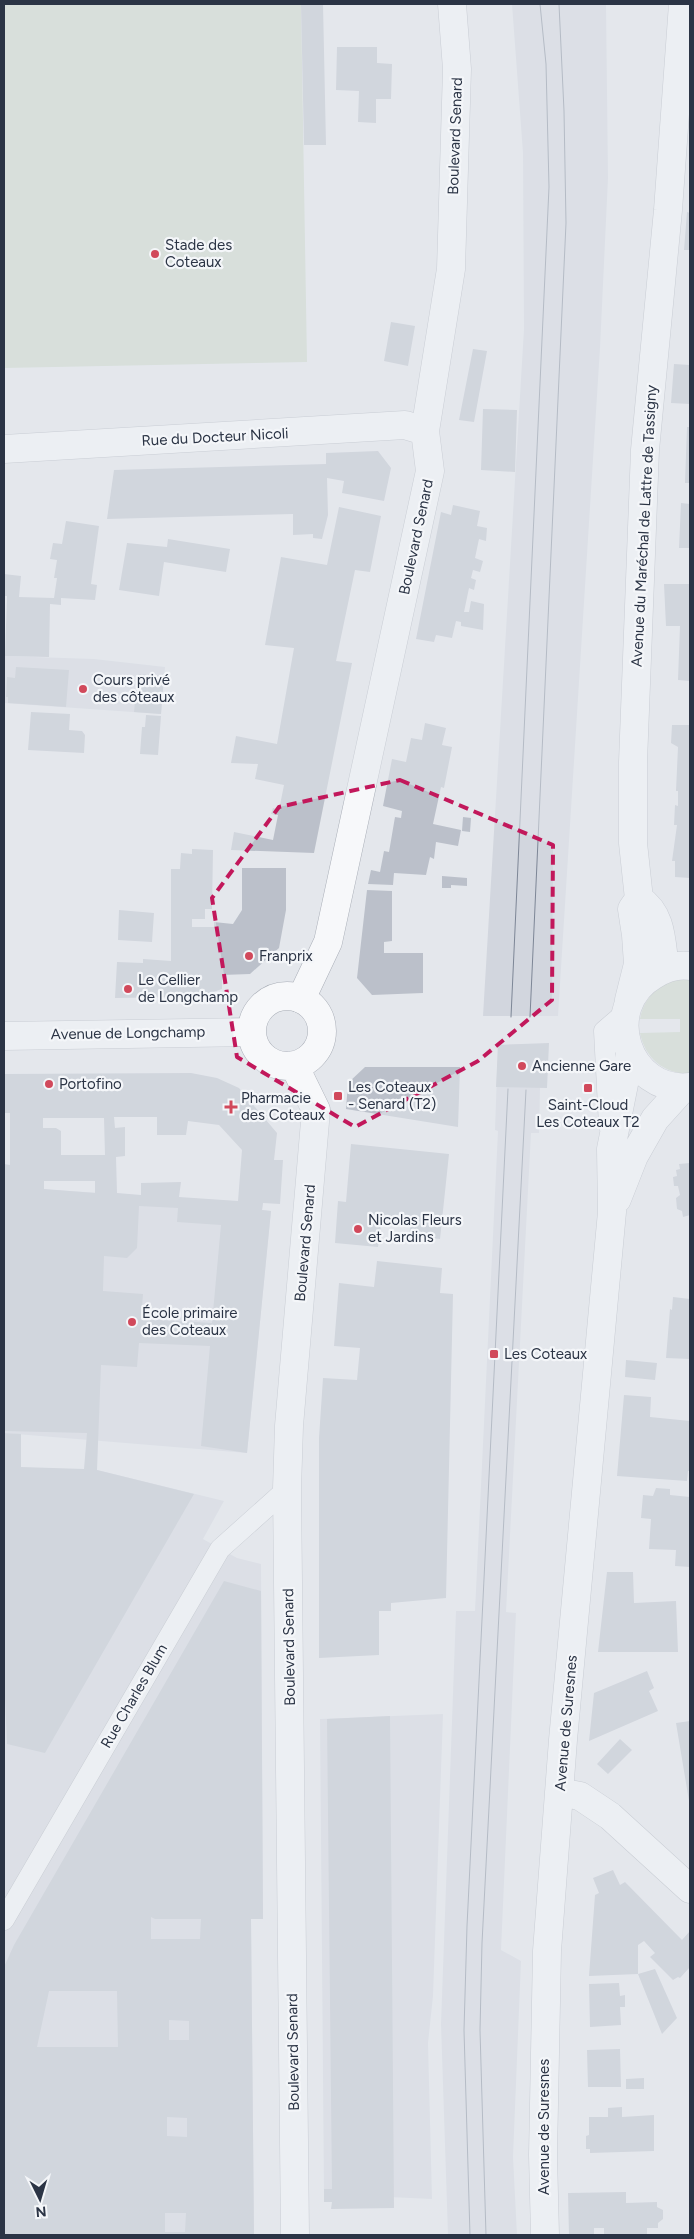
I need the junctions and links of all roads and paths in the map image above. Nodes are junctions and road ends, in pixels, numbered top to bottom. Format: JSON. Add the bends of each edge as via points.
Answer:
{"nodes":[{"id":1,"x":452,"y":4,"type":"edge"},
{"id":2,"x":683,"y":4,"type":"edge"},
{"id":3,"x":425,"y":431,"type":"junction"},
{"id":4,"x":4,"y":449,"type":"edge"},
{"id":5,"x":639,"y":899,"type":"junction"},
{"id":6,"x":678,"y":967,"type":"edge"},
{"id":7,"x":301,"y":999,"type":"junction"},
{"id":8,"x":627,"y":1006,"type":"junction"},
{"id":9,"x":252,"y":1032,"type":"junction"},
{"id":10,"x":4,"y":1036,"type":"edge"},
{"id":11,"x":630,"y":1054,"type":"junction"},
{"id":12,"x":294,"y":1065,"type":"junction"},
{"id":13,"x":687,"y":1087,"type":"edge"},
{"id":14,"x":611,"y":1149,"type":"junction"},
{"id":15,"x":612,"y":1212,"type":"junction"},
{"id":16,"x":287,"y":1489,"type":"junction"},
{"id":17,"x":559,"y":1792,"type":"junction"},
{"id":18,"x":690,"y":1889,"type":"edge"},
{"id":19,"x":4,"y":1920,"type":"edge"},
{"id":20,"x":294,"y":2235,"type":"edge"},
{"id":21,"x":544,"y":2235,"type":"edge"}],
"edges":[{"from":1,"to":3,"type":"street","name":"Boulevard Senard","via":[[457,69],[451,269]]},
{"from":2,"to":5,"type":"street","name":"Avenue du Maréchal de Lattre de Tassigny","via":[[668,210],[645,450],[634,762],[633,844]]},
{"from":3,"to":4,"type":"street","name":"Rue du Docteur Nicoli","via":[[405,425]]},
{"from":3,"to":7,"type":"street","name":"Boulevard Senard","via":[[430,471],[328,942]]},
{"from":5,"to":6,"type":"street","via":[[651,907]]},
{"from":5,"to":8,"type":"street","name":"Avenue du Maréchal de Lattre de Tassigny","via":[[632,909],[638,964]]},
{"from":6,"to":8,"type":"street","via":[[644,980]]},
{"from":7,"to":9,"type":"street","via":[[290,996],[272,999],[255,1016]]},
{"from":7,"to":12,"type":"street","via":[[318,1014],[322,1026],[320,1042],[314,1052],[305,1061]]},
{"from":8,"to":11,"type":"street","name":"Avenue du Maréchal de Lattre de Tassigny","via":[[624,1033]]},
{"from":8,"to":14,"type":"lane","name":"Avenue de Suresnes","via":[[604,1031]]},
{"from":9,"to":10,"type":"street","name":"Avenue de Longchamp"},
{"from":9,"to":12,"type":"street","via":[[254,1044],[262,1055],[282,1066]]},
{"from":11,"to":13,"type":"street","via":[[643,1071],[661,1083]]},
{"from":11,"to":14,"type":"street","name":"Avenue de Suresnes"},
{"from":12,"to":16,"type":"street","name":"Boulevard Senard","via":[[316,1110],[289,1426]]},
{"from":13,"to":15,"type":"street","name":"Avenue de Suresnes","via":[[655,1119],[634,1156]]},
{"from":14,"to":15,"type":"street","name":"Avenue de Suresnes"},
{"from":15,"to":17,"type":"street","name":"Avenue de Suresnes"},
{"from":16,"to":19,"type":"lane","name":"Rue Charles Blum","via":[[220,1549]]},
{"from":16,"to":20,"type":"street","name":"Boulevard Senard"},
{"from":17,"to":18,"type":"street","via":[[580,1796],[610,1816]]},
{"from":17,"to":21,"type":"street","name":"Avenue de Suresnes","via":[[547,1951]]}]}
